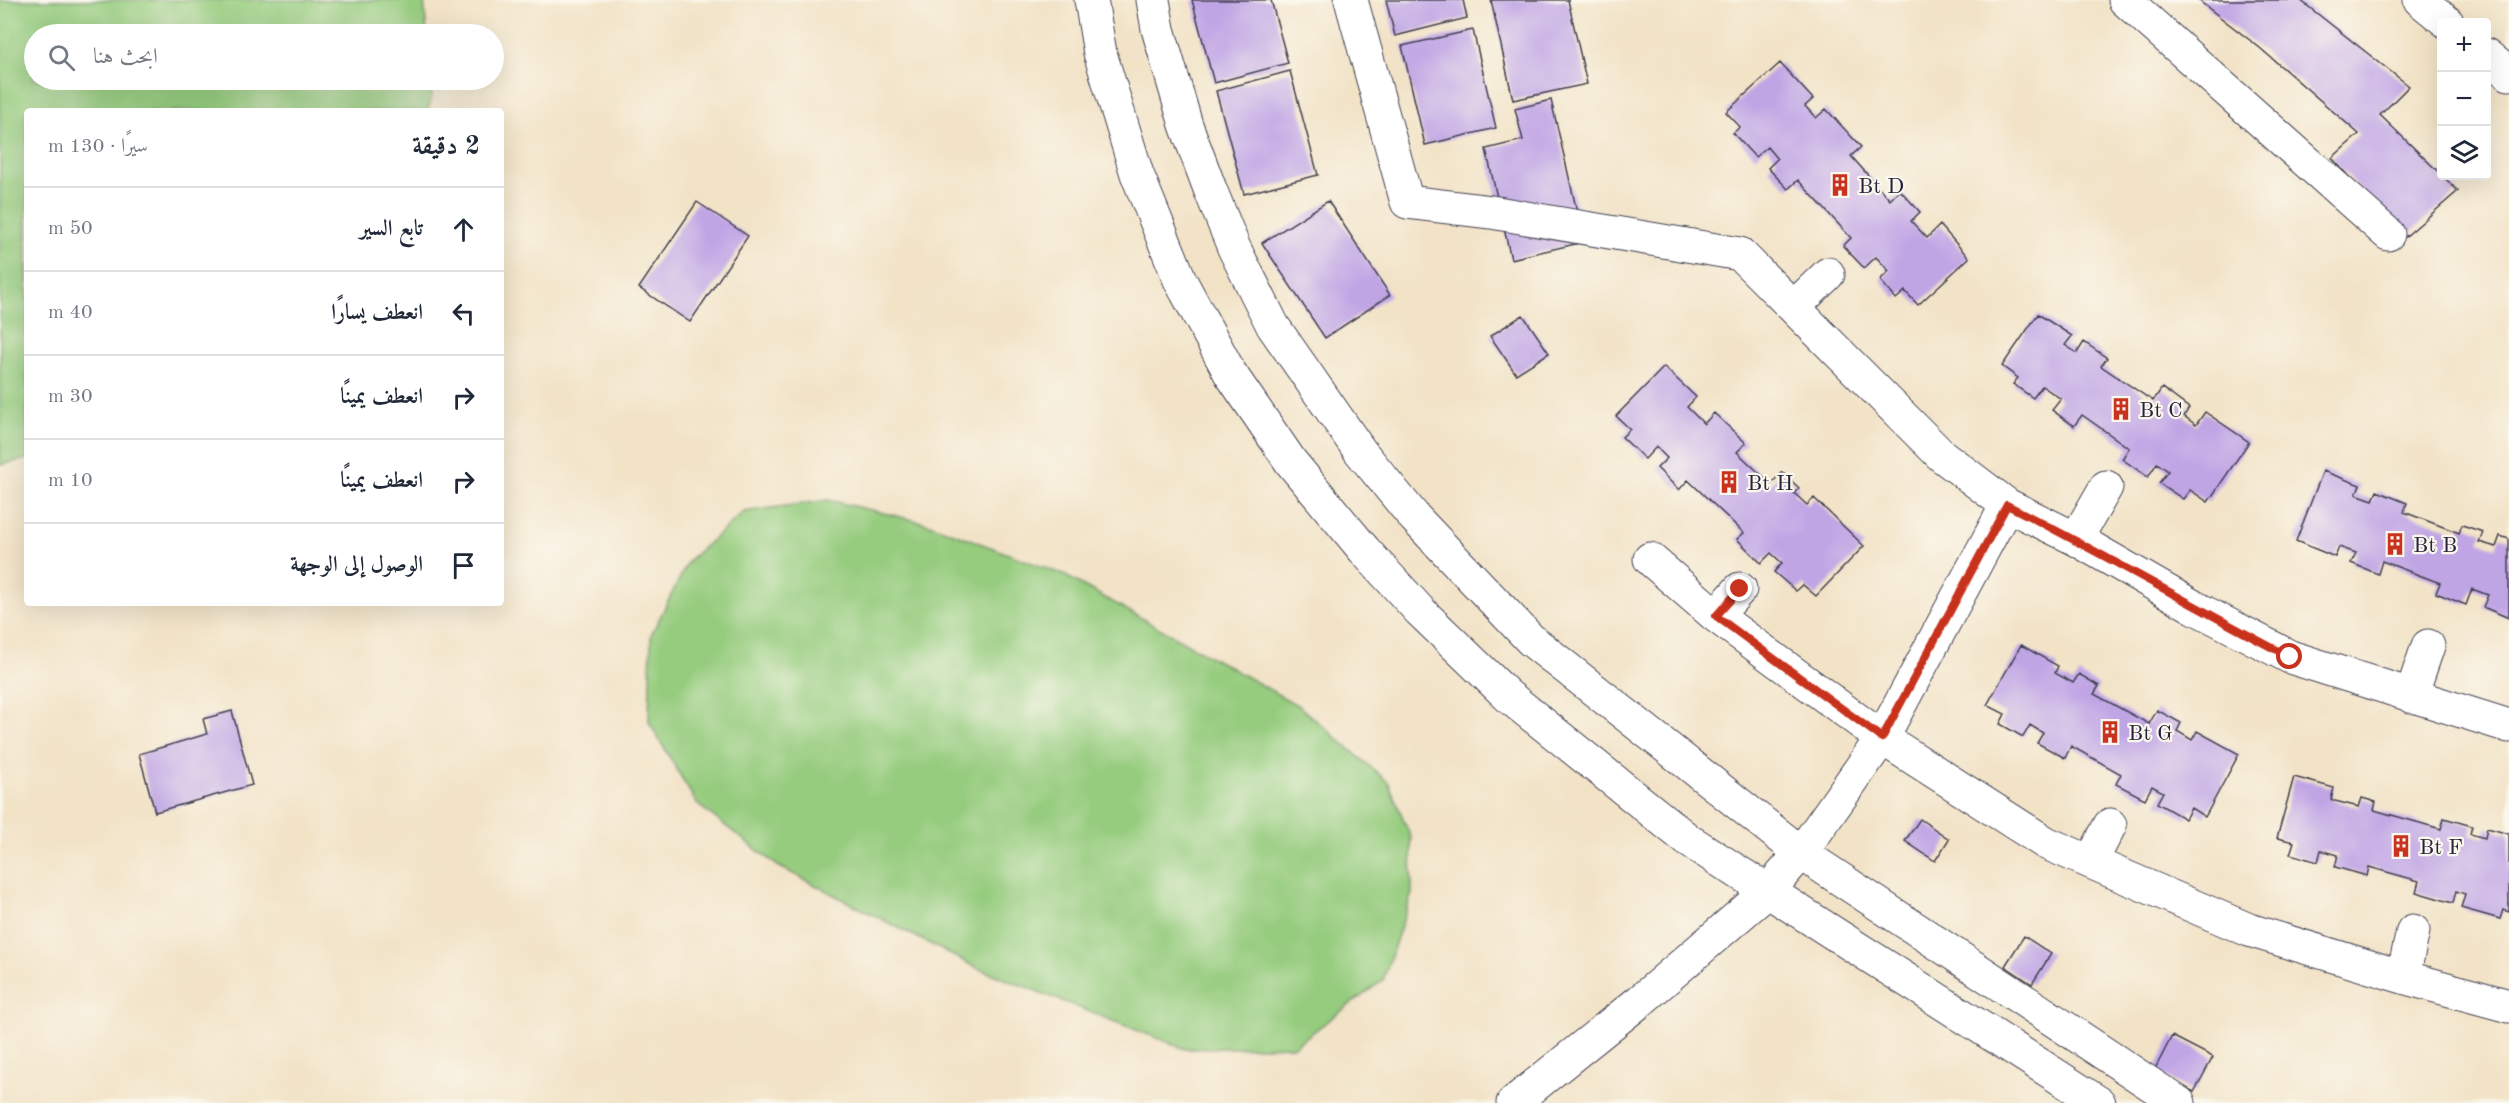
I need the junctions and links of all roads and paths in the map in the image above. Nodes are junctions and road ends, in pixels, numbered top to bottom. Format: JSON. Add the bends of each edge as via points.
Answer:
{"nodes":[{"id":1,"x":1091,"y":0,"type":"edge"},
{"id":2,"x":1153,"y":0,"type":"edge"},
{"id":3,"x":1351,"y":0,"type":"edge"},
{"id":4,"x":2125,"y":0,"type":"edge"},
{"id":5,"x":2420,"y":0,"type":"edge"},
{"id":6,"x":2442,"y":18,"type":"edge"},
{"id":7,"x":2491,"y":58,"type":"edge"},
{"id":8,"x":2509,"y":74,"type":"edge"},
{"id":9,"x":2388,"y":234,"type":"dead end"},
{"id":10,"x":1828,"y":274,"type":"dead end"},
{"id":11,"x":1794,"y":308,"type":"junction"},
{"id":12,"x":2106,"y":488,"type":"dead end"},
{"id":13,"x":2007,"y":505,"type":"junction"},
{"id":14,"x":2076,"y":539,"type":"junction"},
{"id":15,"x":1650,"y":559,"type":"dead end"},
{"id":16,"x":1740,"y":589,"type":"dead end"},
{"id":17,"x":1716,"y":616,"type":"junction"},
{"id":18,"x":2428,"y":646,"type":"dead end"},
{"id":19,"x":2411,"y":696,"type":"junction"},
{"id":20,"x":2509,"y":726,"type":"edge"},
{"id":21,"x":1882,"y":738,"type":"junction"},
{"id":22,"x":2110,"y":825,"type":"dead end"},
{"id":23,"x":1801,"y":853,"type":"junction"},
{"id":24,"x":2091,"y":862,"type":"junction"},
{"id":25,"x":1768,"y":891,"type":"junction"},
{"id":26,"x":2413,"y":931,"type":"dead end"},
{"id":27,"x":2403,"y":977,"type":"junction"},
{"id":28,"x":2509,"y":1006,"type":"edge"},
{"id":29,"x":1513,"y":1103,"type":"edge"},
{"id":30,"x":2099,"y":1103,"type":"edge"},
{"id":31,"x":2179,"y":1103,"type":"edge"}],
"edges":[{"from":1,"to":25,"type":"street","via":[[1100,53],[1137,174],[1180,280],[1230,373],[1291,462],[1389,577],[1508,696],[1688,840]]},
{"from":2,"to":23,"type":"street","via":[[1186,125],[1234,248],[1273,326],[1360,451],[1415,518],[1531,640]]},
{"from":3,"to":11,"type":"street","via":[[1407,202],[1491,212],[1740,254]]},
{"from":4,"to":9,"type":"street"},
{"from":5,"to":6,"type":"street"},
{"from":7,"to":8,"type":"street"},
{"from":10,"to":11,"type":"street"},
{"from":11,"to":13,"type":"street","via":[[1941,455]]},
{"from":12,"to":14,"type":"street"},
{"from":13,"to":14,"type":"street"},
{"from":13,"to":21,"type":"street"},
{"from":14,"to":19,"type":"street","via":[[2290,657]]},
{"from":15,"to":17,"type":"street"},
{"from":16,"to":17,"type":"street"},
{"from":17,"to":21,"type":"street"},
{"from":18,"to":19,"type":"street"},
{"from":19,"to":20,"type":"street"},
{"from":21,"to":23,"type":"street"},
{"from":21,"to":24,"type":"street","via":[[2046,843]]},
{"from":22,"to":24,"type":"street"},
{"from":23,"to":25,"type":"street"},
{"from":23,"to":31,"type":"street"},
{"from":24,"to":27,"type":"street","via":[[2249,930]]},
{"from":25,"to":29,"type":"street"},
{"from":25,"to":30,"type":"street"},
{"from":26,"to":27,"type":"street"},
{"from":27,"to":28,"type":"street"}]}
